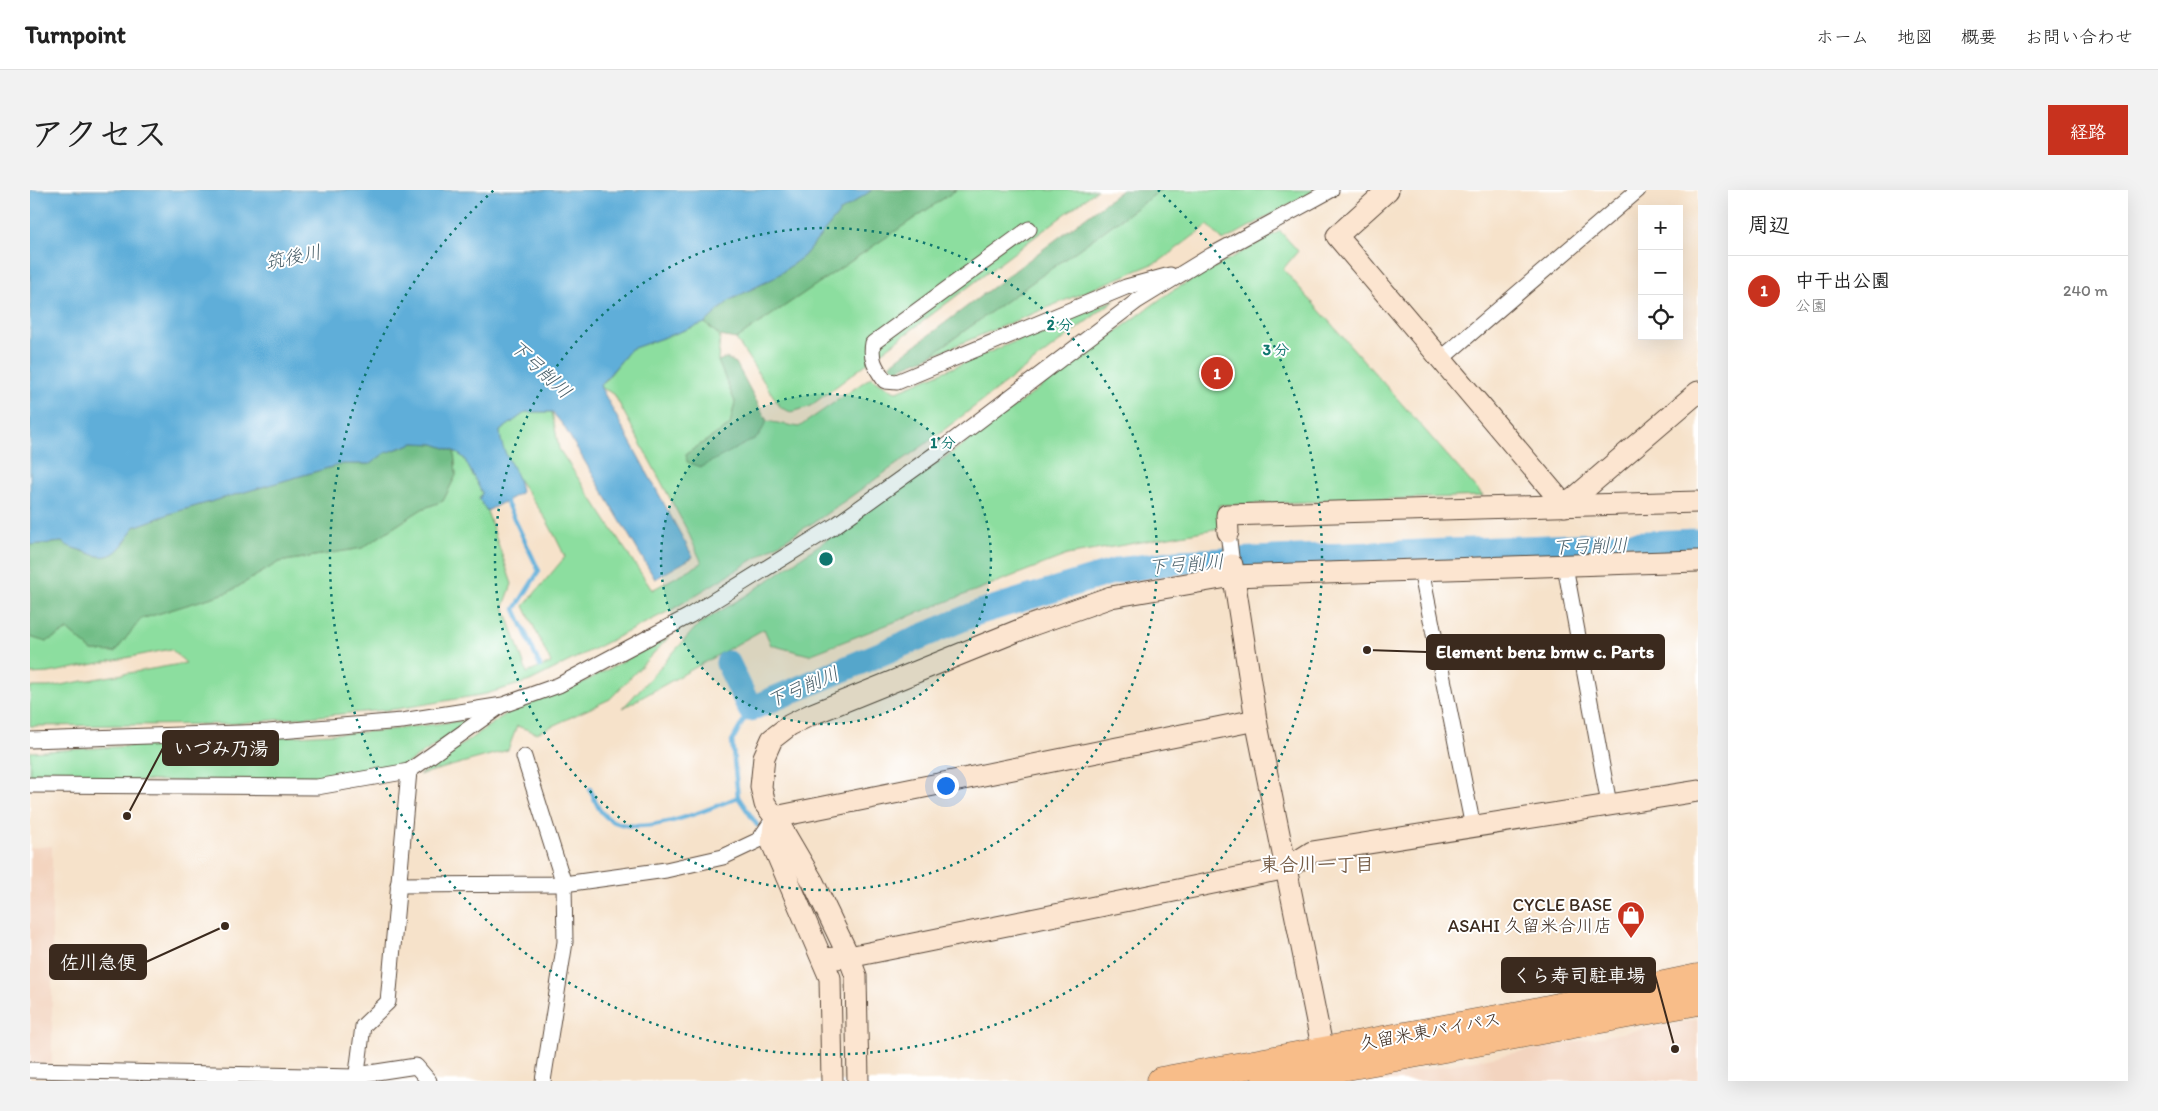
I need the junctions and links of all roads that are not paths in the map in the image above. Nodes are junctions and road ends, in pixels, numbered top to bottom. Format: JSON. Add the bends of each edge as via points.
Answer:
{"nodes":[{"id":1,"x":1331,"y":190,"type":"edge"},
{"id":2,"x":1388,"y":190,"type":"edge"},
{"id":3,"x":1638,"y":190,"type":"edge"},
{"id":4,"x":1029,"y":229,"type":"dead end"},
{"id":5,"x":1188,"y":270,"type":"junction"},
{"id":6,"x":1441,"y":359,"type":"junction"},
{"id":7,"x":1698,"y":392,"type":"edge"},
{"id":8,"x":1698,"y":502,"type":"edge"},
{"id":9,"x":1565,"y":506,"type":"junction"},
{"id":10,"x":1228,"y":532,"type":"joint"},
{"id":11,"x":1565,"y":566,"type":"junction"},
{"id":12,"x":1697,"y":566,"type":"edge"},
{"id":13,"x":1422,"y":570,"type":"junction"},
{"id":14,"x":1232,"y":571,"type":"junction"},
{"id":15,"x":503,"y":705,"type":"junction"},
{"id":16,"x":1256,"y":720,"type":"junction"},
{"id":17,"x":30,"y":740,"type":"edge"},
{"id":18,"x":524,"y":757,"type":"dead end"},
{"id":19,"x":408,"y":771,"type":"junction"},
{"id":20,"x":30,"y":785,"type":"edge"},
{"id":21,"x":1698,"y":791,"type":"edge"},
{"id":22,"x":1609,"y":804,"type":"junction"},
{"id":23,"x":1473,"y":827,"type":"junction"},
{"id":24,"x":766,"y":829,"type":"junction"},
{"id":25,"x":1287,"y":868,"type":"junction"},
{"id":26,"x":564,"y":884,"type":"junction"},
{"id":27,"x":398,"y":885,"type":"junction"},
{"id":28,"x":849,"y":957,"type":"junction"},
{"id":29,"x":823,"y":958,"type":"junction"},
{"id":30,"x":1698,"y":978,"type":"edge"},
{"id":31,"x":1698,"y":1001,"type":"edge"},
{"id":32,"x":1326,"y":1067,"type":"edge"},
{"id":33,"x":30,"y":1070,"type":"edge"},
{"id":34,"x":177,"y":1077,"type":"edge"},
{"id":35,"x":356,"y":1077,"type":"edge"},
{"id":36,"x":429,"y":1081,"type":"edge"},
{"id":37,"x":543,"y":1081,"type":"edge"},
{"id":38,"x":832,"y":1081,"type":"edge"},
{"id":39,"x":858,"y":1081,"type":"edge"},
{"id":40,"x":1161,"y":1081,"type":"edge"},
{"id":41,"x":1266,"y":1081,"type":"edge"}],
"edges":[{"from":1,"to":5,"type":"street"},
{"from":2,"to":6,"type":"street","via":[[1337,236]]},
{"from":3,"to":6,"type":"street"},
{"from":4,"to":5,"type":"street","via":[[873,343],[871,356],[885,381],[897,382],[1126,287]]},
{"from":5,"to":15,"type":"street","via":[[1138,301],[836,525],[690,616],[559,685]]},
{"from":6,"to":9,"type":"street"},
{"from":7,"to":9,"type":"street"},
{"from":8,"to":9,"type":"street"},
{"from":9,"to":10,"type":"street","via":[[1227,515]]},
{"from":10,"to":14,"type":"street"},
{"from":11,"to":12,"type":"street"},
{"from":11,"to":13,"type":"street"},
{"from":11,"to":22,"type":"street"},
{"from":13,"to":14,"type":"street"},
{"from":13,"to":23,"type":"street"},
{"from":14,"to":16,"type":"street"},
{"from":14,"to":24,"type":"street","via":[[1111,597],[1032,625],[790,725],[772,739],[764,757],[761,787]]},
{"from":15,"to":17,"type":"street","via":[[402,721],[268,732]]},
{"from":15,"to":19,"type":"street"},
{"from":16,"to":24,"type":"street"},
{"from":16,"to":25,"type":"street"},
{"from":18,"to":26,"type":"street"},
{"from":19,"to":20,"type":"street","via":[[317,787]]},
{"from":19,"to":27,"type":"street"},
{"from":21,"to":22,"type":"street"},
{"from":22,"to":23,"type":"street"},
{"from":23,"to":25,"type":"street","via":[[1312,852]]},
{"from":24,"to":26,"type":"street","via":[[722,857],[666,870]]},
{"from":24,"to":28,"type":"street","via":[[813,882]]},
{"from":24,"to":29,"type":"street"},
{"from":25,"to":28,"type":"street"},
{"from":25,"to":32,"type":"street"},
{"from":26,"to":27,"type":"street"},
{"from":26,"to":37,"type":"street","via":[[565,942]]},
{"from":27,"to":35,"type":"street","via":[[388,1002],[363,1026]]},
{"from":28,"to":29,"type":"street"},
{"from":28,"to":39,"type":"street","via":[[856,976]]},
{"from":29,"to":38,"type":"street","via":[[830,978]]},
{"from":30,"to":32,"type":"highway","name":"久留米東バイパス","via":[[1525,1014]]},
{"from":31,"to":32,"type":"highway","name":"久留米東バイパス"},
{"from":32,"to":40,"type":"highway","name":"久留米東バイパス"},
{"from":32,"to":41,"type":"highway","name":"久留米東バイパス"},
{"from":33,"to":34,"type":"street"},
{"from":34,"to":35,"type":"street"},
{"from":35,"to":36,"type":"street","via":[[416,1066]]}]}
